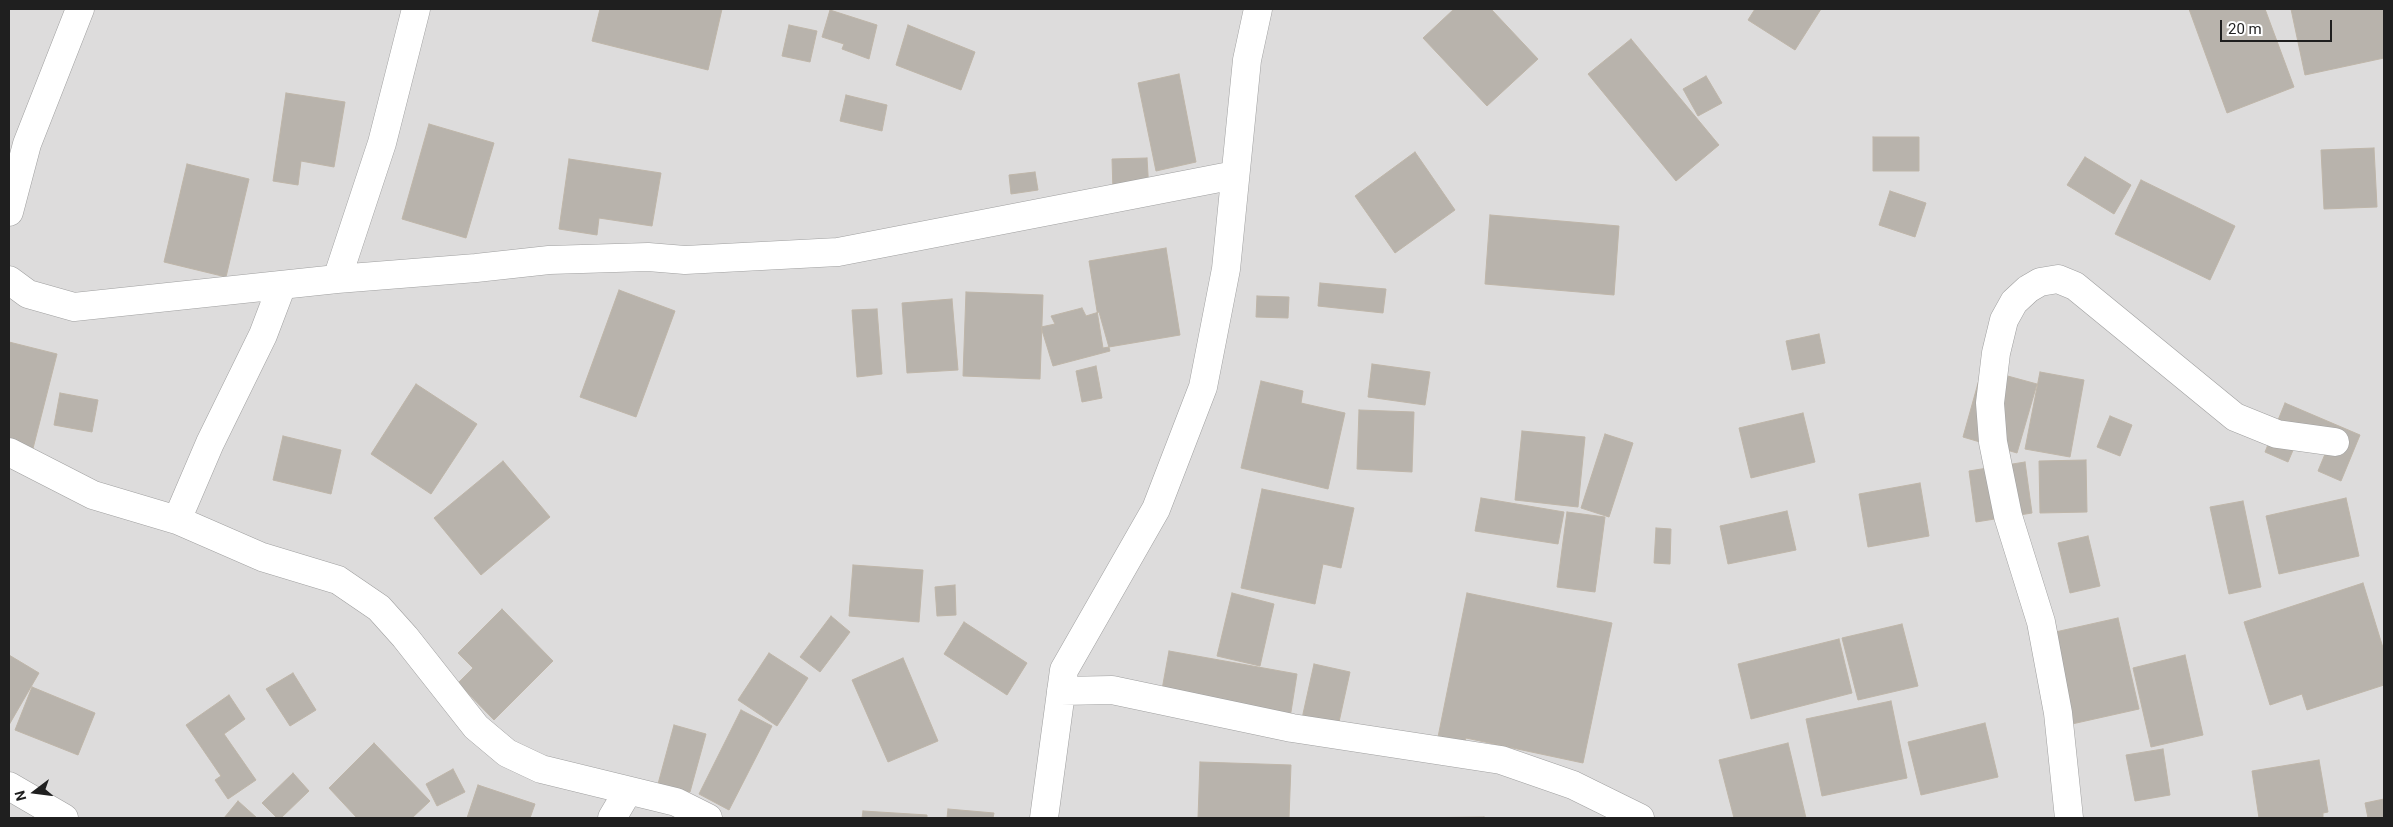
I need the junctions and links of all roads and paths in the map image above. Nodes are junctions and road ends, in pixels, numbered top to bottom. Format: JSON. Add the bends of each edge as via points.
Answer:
{"nodes":[{"id":1,"x":80,"y":9,"type":"edge"},
{"id":2,"x":416,"y":9,"type":"edge"},
{"id":3,"x":1258,"y":9,"type":"edge"},
{"id":4,"x":1235,"y":175,"type":"junction"},
{"id":5,"x":9,"y":212,"type":"edge"},
{"id":6,"x":337,"y":279,"type":"junction"},
{"id":7,"x":9,"y":280,"type":"edge"},
{"id":8,"x":282,"y":285,"type":"junction"},
{"id":9,"x":2335,"y":442,"type":"dead end"},
{"id":10,"x":9,"y":452,"type":"edge"},
{"id":11,"x":177,"y":520,"type":"junction"},
{"id":12,"x":1061,"y":691,"type":"junction"},
{"id":13,"x":9,"y":786,"type":"edge"},
{"id":14,"x":628,"y":791,"type":"junction"},
{"id":15,"x":48,"y":814,"type":"edge"},
{"id":16,"x":612,"y":818,"type":"edge"},
{"id":17,"x":708,"y":818,"type":"edge"},
{"id":18,"x":1044,"y":818,"type":"edge"},
{"id":19,"x":1640,"y":818,"type":"edge"},
{"id":20,"x":2069,"y":818,"type":"edge"}],
"edges":[{"from":1,"to":5,"type":"street","via":[[27,144]]},
{"from":2,"to":6,"type":"street","via":[[382,144]]},
{"from":3,"to":4,"type":"street","via":[[1247,60]]},
{"from":4,"to":6,"type":"street","via":[[838,252],[685,260],[648,257],[549,260]]},
{"from":4,"to":12,"type":"street","via":[[1226,268],[1204,387],[1156,509],[1064,670]]},
{"from":6,"to":8,"type":"street"},
{"from":7,"to":8,"type":"street","via":[[28,294],[74,307]]},
{"from":8,"to":11,"type":"street","via":[[263,335]]},
{"from":9,"to":20,"type":"street","via":[[2277,434],[2235,417],[2075,286],[2058,280],[2040,282],[2014,302],[2004,320],[1996,352],[1990,403],[1993,442],[2008,516],[2041,622],[2058,713]]},
{"from":10,"to":11,"type":"street","via":[[93,496]]},
{"from":11,"to":14,"type":"street","via":[[262,557],[338,580],[379,608],[476,727],[507,753],[542,769]]},
{"from":12,"to":18,"type":"street"},
{"from":12,"to":19,"type":"street","via":[[1112,690],[1292,728],[1501,760],[1573,785]]},
{"from":13,"to":15,"type":"street"},
{"from":14,"to":16,"type":"street"},
{"from":14,"to":17,"type":"street","via":[[676,802]]}]}
